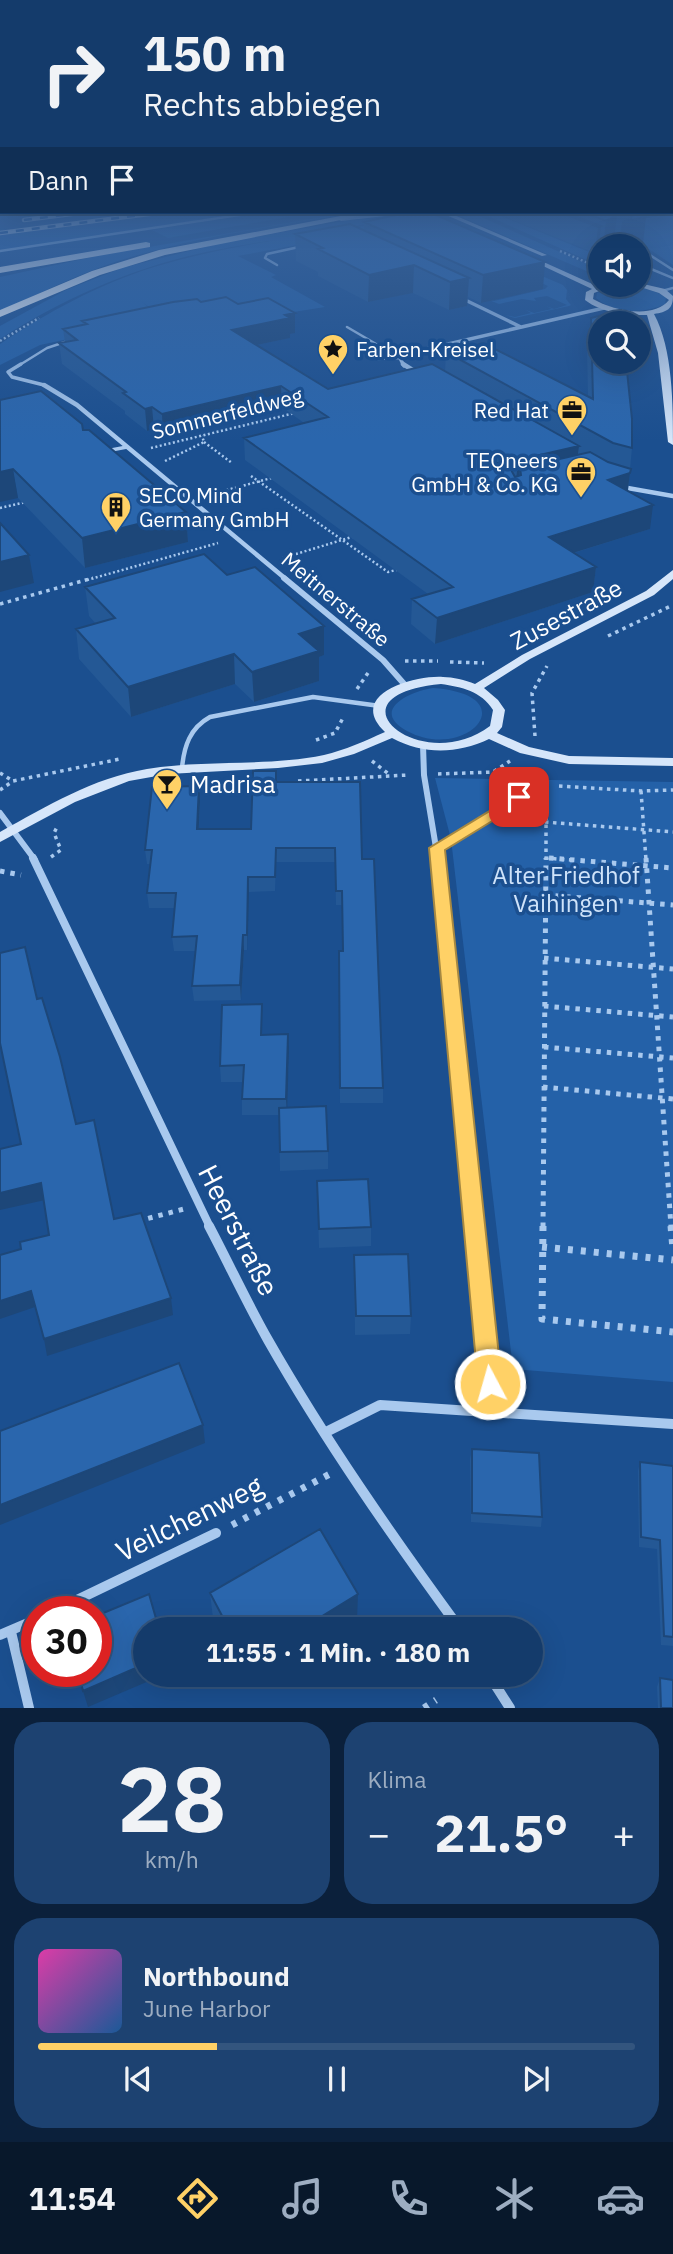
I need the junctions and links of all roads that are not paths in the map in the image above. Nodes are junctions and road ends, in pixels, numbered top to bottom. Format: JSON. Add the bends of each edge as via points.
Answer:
{"nodes":[{"id":1,"x":76,"y":282,"type":"edge"},
{"id":2,"x":651,"y":288,"type":"edge"},
{"id":3,"x":673,"y":288,"type":"edge"},
{"id":4,"x":54,"y":291,"type":"junction"},
{"id":5,"x":662,"y":291,"type":"junction"},
{"id":6,"x":458,"y":297,"type":"edge"},
{"id":7,"x":589,"y":297,"type":"edge"},
{"id":8,"x":673,"y":300,"type":"edge"},
{"id":9,"x":604,"y":308,"type":"junction"},
{"id":10,"x":638,"y":311,"type":"edge"},
{"id":11,"x":651,"y":311,"type":"edge"},
{"id":12,"x":0,"y":314,"type":"edge"},
{"id":13,"x":651,"y":314,"type":"edge"},
{"id":14,"x":0,"y":322,"type":"edge"},
{"id":15,"x":347,"y":327,"type":"dead end"},
{"id":16,"x":521,"y":327,"type":"junction"},
{"id":17,"x":71,"y":340,"type":"edge"},
{"id":18,"x":400,"y":358,"type":"junction"},
{"id":19,"x":378,"y":359,"type":"dead end"},
{"id":20,"x":429,"y":380,"type":"edge"},
{"id":21,"x":44,"y":385,"type":"joint"},
{"id":22,"x":673,"y":442,"type":"edge"},
{"id":23,"x":127,"y":447,"type":"junction"},
{"id":24,"x":101,"y":452,"type":"edge"},
{"id":25,"x":615,"y":484,"type":"edge"},
{"id":26,"x":673,"y":496,"type":"edge"},
{"id":27,"x":673,"y":573,"type":"edge"},
{"id":28,"x":405,"y":685,"type":"junction"},
{"id":29,"x":476,"y":688,"type":"junction"},
{"id":30,"x":380,"y":706,"type":"junction"},
{"id":31,"x":393,"y":733,"type":"junction"},
{"id":32,"x":489,"y":734,"type":"junction"},
{"id":33,"x":423,"y":745,"type":"junction"},
{"id":34,"x":673,"y":762,"type":"edge"},
{"id":35,"x":182,"y":768,"type":"junction"},
{"id":36,"x":546,"y":785,"type":"road end"},
{"id":37,"x":0,"y":813,"type":"edge"},
{"id":38,"x":6,"y":835,"type":"edge"},
{"id":39,"x":437,"y":848,"type":"junction"},
{"id":40,"x":493,"y":1411,"type":"junction"},
{"id":41,"x":673,"y":1424,"type":"edge"},
{"id":42,"x":326,"y":1433,"type":"junction"},
{"id":43,"x":216,"y":1533,"type":"road end"},
{"id":44,"x":85,"y":1596,"type":"edge"},
{"id":45,"x":452,"y":1617,"type":"edge"},
{"id":46,"x":21,"y":1626,"type":"edge"},
{"id":47,"x":5,"y":1634,"type":"edge"},
{"id":48,"x":497,"y":1687,"type":"edge"},
{"id":49,"x":29,"y":1708,"type":"edge"},
{"id":50,"x":510,"y":1708,"type":"edge"}],
"edges":[{"from":1,"to":4,"type":"highway"},
{"from":2,"to":5,"type":"street"},
{"from":3,"to":5,"type":"lane"},
{"from":4,"to":12,"type":"highway"},
{"from":4,"to":14,"type":"highway"},
{"from":5,"to":8,"type":"street"},
{"from":6,"to":16,"type":"street"},
{"from":7,"to":9,"type":"street"},
{"from":8,"to":11,"type":"street","via":[[668,307]]},
{"from":9,"to":10,"type":"street"},
{"from":9,"to":16,"type":"street"},
{"from":13,"to":22,"type":"street"},
{"from":15,"to":18,"type":"lane"},
{"from":16,"to":18,"type":"street"},
{"from":17,"to":21,"type":"lane","via":[[47,348],[8,372]]},
{"from":18,"to":19,"type":"lane"},
{"from":18,"to":20,"type":"street","via":[[404,366]]},
{"from":21,"to":23,"type":"street","name":"Meitnerstraße","via":[[77,405]]},
{"from":23,"to":24,"type":"lane"},
{"from":23,"to":28,"type":"street","name":"Meitnerstraße","via":[[268,562],[388,665]]},
{"from":25,"to":26,"type":"street"},
{"from":27,"to":29,"type":"street","name":"Zusestraße","via":[[650,593]]},
{"from":28,"to":29,"type":"street","via":[[441,680]]},
{"from":28,"to":30,"type":"street"},
{"from":29,"to":32,"type":"street","via":[[495,701],[499,710],[500,718]]},
{"from":30,"to":31,"type":"street","via":[[380,716]]},
{"from":30,"to":35,"type":"lane","via":[[313,697],[210,718],[199,722],[189,737]]},
{"from":31,"to":33,"type":"street"},
{"from":31,"to":35,"type":"street","via":[[321,759]]},
{"from":32,"to":33,"type":"street","via":[[460,746]]},
{"from":32,"to":34,"type":"street","via":[[525,750],[569,760]]},
{"from":33,"to":39,"type":"street"},
{"from":35,"to":38,"type":"street","via":[[108,782],[69,798]]},
{"from":36,"to":39,"type":"lane"},
{"from":37,"to":38,"type":"street","name":"Heerstraße"},
{"from":38,"to":42,"type":"street","name":"Heerstraße","via":[[39,866],[198,1204],[268,1340]]},
{"from":39,"to":40,"type":"street"},
{"from":40,"to":41,"type":"street"},
{"from":40,"to":42,"type":"street","via":[[380,1405]]},
{"from":42,"to":45,"type":"street","name":"Heerstraße"},
{"from":43,"to":44,"type":"street","name":"Veilchenweg"},
{"from":46,"to":47,"type":"street"},
{"from":47,"to":49,"type":"street"},
{"from":48,"to":50,"type":"street"}]}
